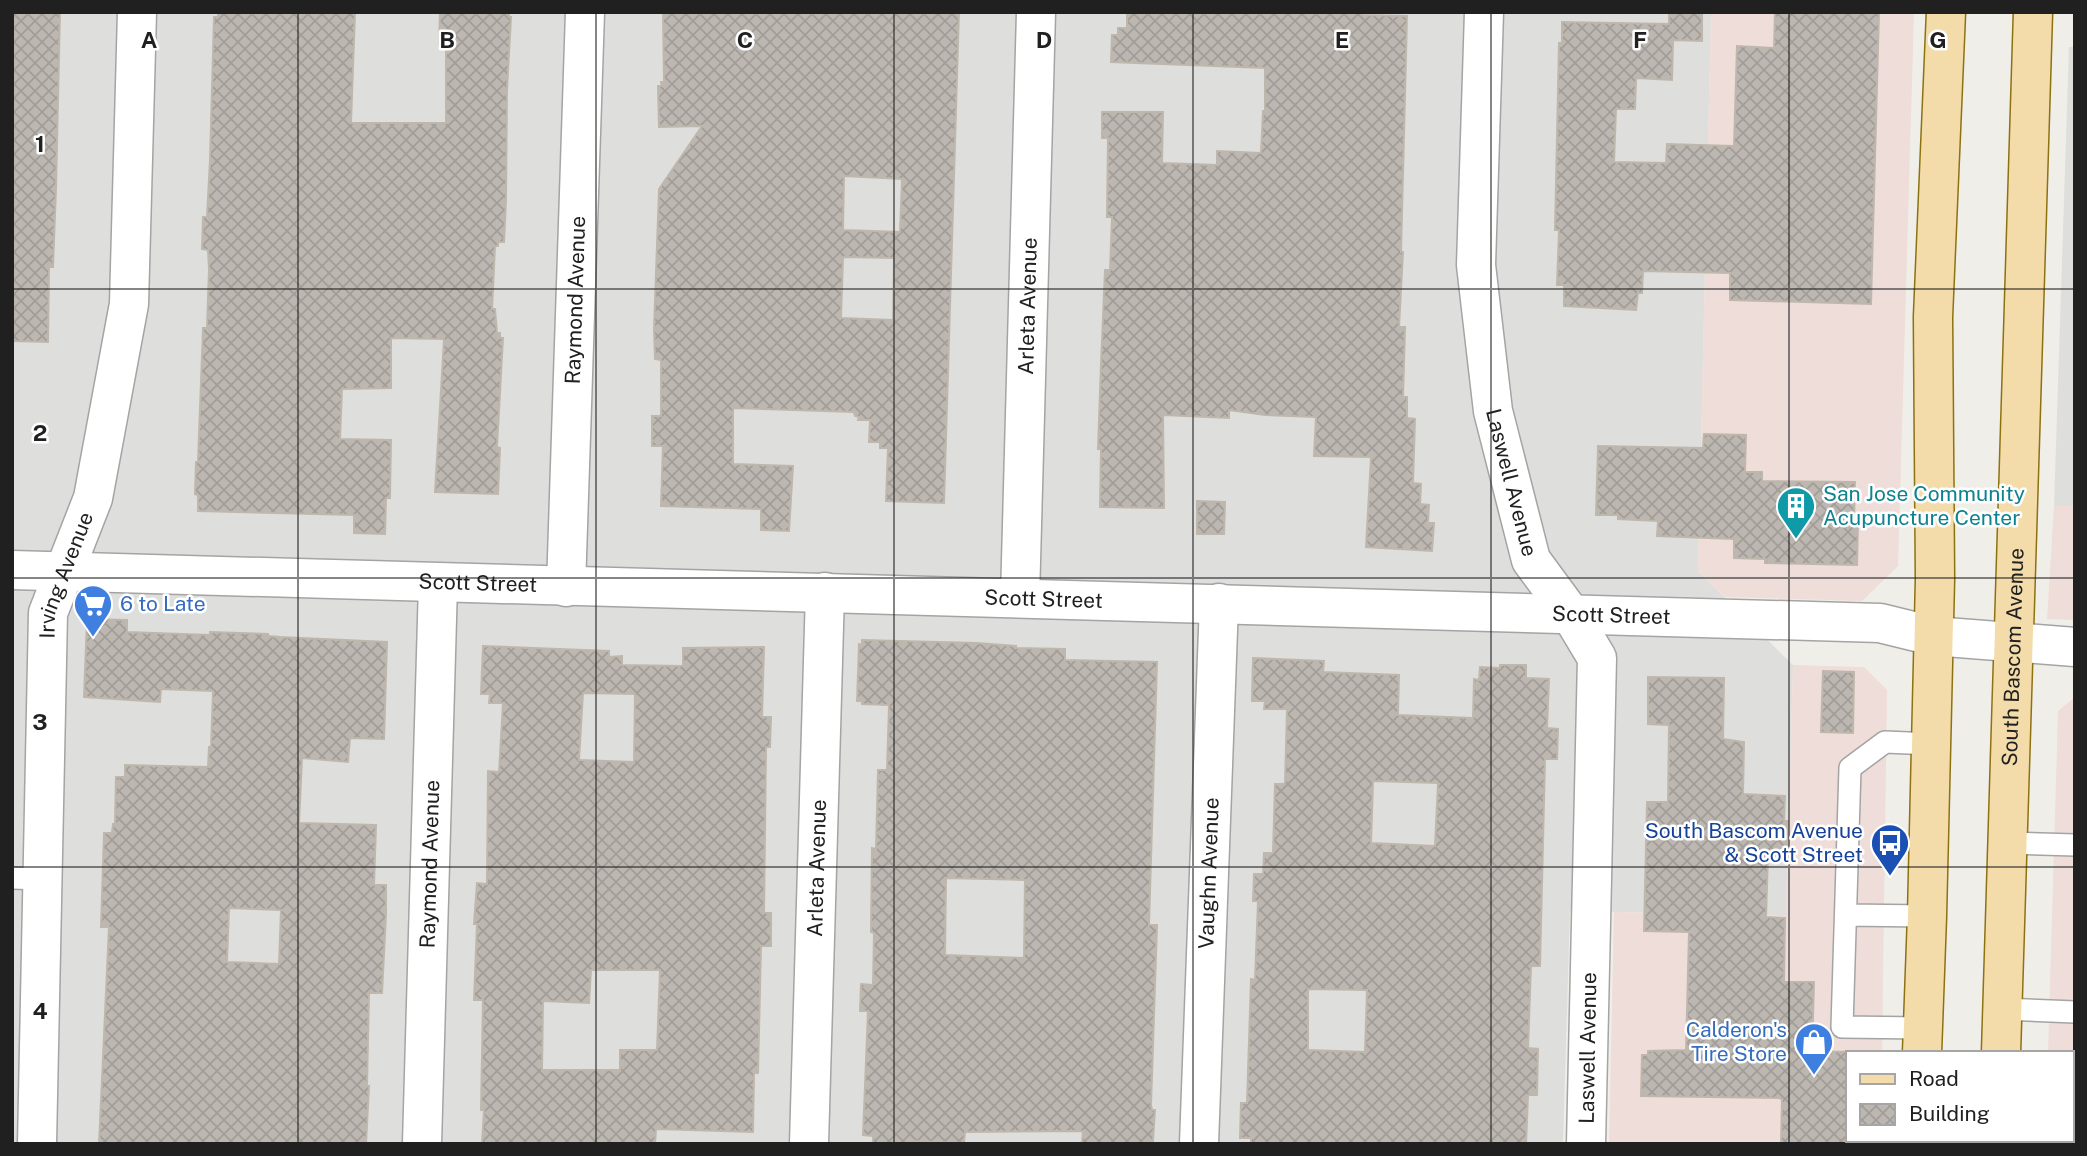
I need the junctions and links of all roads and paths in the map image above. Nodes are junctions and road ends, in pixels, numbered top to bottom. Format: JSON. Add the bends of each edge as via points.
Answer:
{"nodes":[{"id":1,"x":137,"y":12,"type":"edge"},
{"id":2,"x":585,"y":12,"type":"edge"},
{"id":3,"x":1036,"y":12,"type":"edge"},
{"id":4,"x":1484,"y":12,"type":"edge"},
{"id":5,"x":1946,"y":12,"type":"edge"},
{"id":6,"x":2033,"y":12,"type":"edge"},
{"id":7,"x":12,"y":570,"type":"edge"},
{"id":8,"x":64,"y":571,"type":"junction"},
{"id":9,"x":438,"y":583,"type":"junction"},
{"id":10,"x":566,"y":587,"type":"junction"},
{"id":11,"x":825,"y":592,"type":"junction"},
{"id":12,"x":1020,"y":598,"type":"junction"},
{"id":13,"x":1219,"y":603,"type":"junction"},
{"id":14,"x":1570,"y":613,"type":"junction"},
{"id":15,"x":1933,"y":636,"type":"junction"},
{"id":16,"x":2014,"y":641,"type":"junction"},
{"id":17,"x":2075,"y":647,"type":"edge"},
{"id":18,"x":1931,"y":744,"type":"junction"},
{"id":19,"x":2008,"y":843,"type":"junction"},
{"id":20,"x":2075,"y":845,"type":"edge"},
{"id":21,"x":27,"y":878,"type":"edge"},
{"id":22,"x":1846,"y":915,"type":"junction"},
{"id":23,"x":1927,"y":916,"type":"junction"},
{"id":24,"x":2002,"y":1009,"type":"junction"},
{"id":25,"x":2075,"y":1012,"type":"edge"},
{"id":26,"x":1922,"y":1040,"type":"edge"},
{"id":27,"x":2001,"y":1051,"type":"edge"},
{"id":28,"x":37,"y":1144,"type":"edge"},
{"id":29,"x":422,"y":1144,"type":"edge"},
{"id":30,"x":809,"y":1144,"type":"edge"},
{"id":31,"x":1199,"y":1144,"type":"edge"},
{"id":32,"x":1586,"y":1144,"type":"edge"}],
"edges":[{"from":1,"to":8,"type":"street","name":"Irving Avenue","via":[[130,304],[93,498]]},
{"from":2,"to":10,"type":"street","name":"Raymond Avenue"},
{"from":3,"to":12,"type":"street","name":"Arleta Avenue"},
{"from":4,"to":14,"type":"street","name":"Laswell Avenue","via":[[1476,265],[1493,411],[1531,560]]},
{"from":5,"to":15,"type":"main road","via":[[1933,317]]},
{"from":6,"to":16,"type":"main road","name":"South Bascom Avenue"},
{"from":7,"to":8,"type":"street","name":"Scott Street"},
{"from":8,"to":9,"type":"street","name":"Scott Street"},
{"from":8,"to":21,"type":"street","name":"Irving Avenue","via":[[48,613]]},
{"from":9,"to":10,"type":"street","name":"Scott Street"},
{"from":9,"to":29,"type":"street","name":"Raymond Avenue"},
{"from":10,"to":11,"type":"street","name":"Scott Street"},
{"from":11,"to":12,"type":"street","name":"Scott Street"},
{"from":11,"to":30,"type":"street","name":"Arleta Avenue"},
{"from":12,"to":13,"type":"street","name":"Scott Street"},
{"from":13,"to":14,"type":"street","name":"Scott Street"},
{"from":13,"to":31,"type":"street","name":"Vaughn Avenue"},
{"from":14,"to":15,"type":"street","name":"Scott Street","via":[[1880,623]]},
{"from":14,"to":32,"type":"street","name":"Laswell Avenue","via":[[1597,658]]},
{"from":15,"to":16,"type":"street","name":"Scott Street"},
{"from":15,"to":18,"type":"main road"},
{"from":16,"to":17,"type":"street","name":"Scott Street"},
{"from":16,"to":19,"type":"main road","name":"South Bascom Avenue"},
{"from":18,"to":22,"type":"lane","via":[[1885,742],[1850,768]]},
{"from":18,"to":23,"type":"main road"},
{"from":19,"to":20,"type":"lane"},
{"from":19,"to":24,"type":"main road","name":"South Bascom Avenue"},
{"from":21,"to":28,"type":"street","name":"Irving Avenue"},
{"from":22,"to":23,"type":"lane"},
{"from":22,"to":26,"type":"lane","via":[[1842,1027]]},
{"from":23,"to":26,"type":"main road"},
{"from":24,"to":25,"type":"lane"},
{"from":24,"to":27,"type":"main road","name":"South Bascom Avenue"}]}
